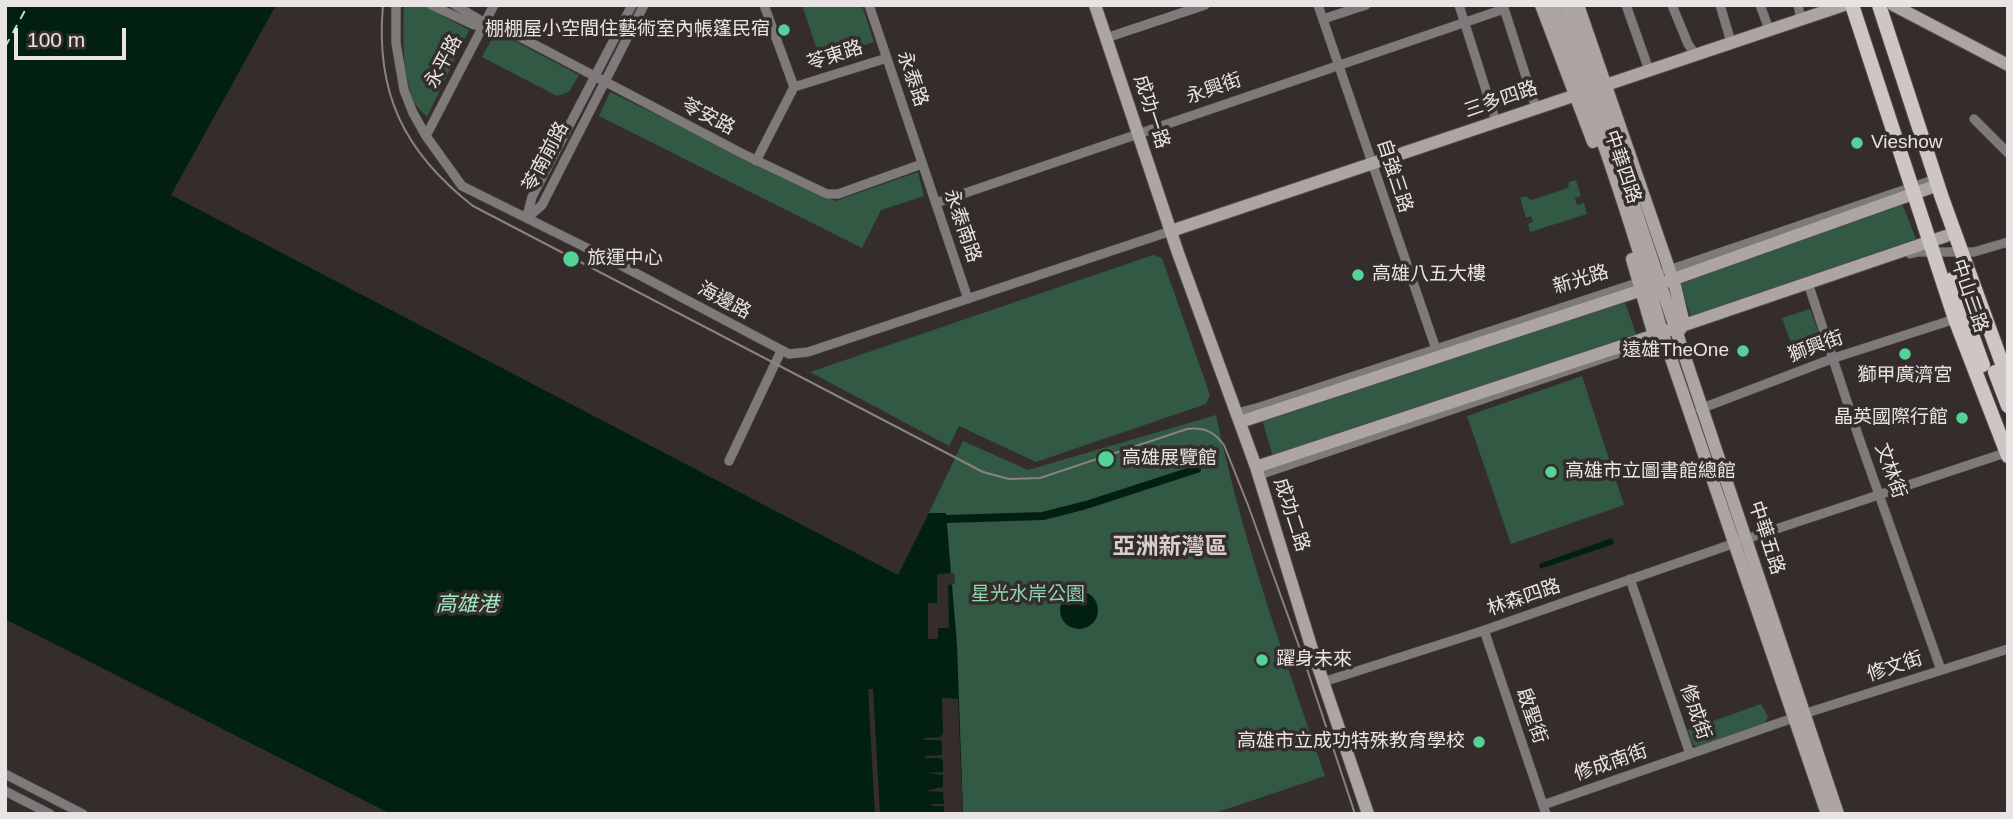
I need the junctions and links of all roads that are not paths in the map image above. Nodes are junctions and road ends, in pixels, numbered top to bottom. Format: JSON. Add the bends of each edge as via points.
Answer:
{"nodes":[{"id":1,"x":396,"y":5,"type":"edge"},
{"id":2,"x":430,"y":5,"type":"edge"},
{"id":3,"x":455,"y":5,"type":"edge"},
{"id":4,"x":494,"y":5,"type":"edge"},
{"id":5,"x":632,"y":5,"type":"edge"},
{"id":6,"x":644,"y":5,"type":"edge"},
{"id":7,"x":764,"y":5,"type":"edge"},
{"id":8,"x":869,"y":5,"type":"edge"},
{"id":9,"x":1095,"y":5,"type":"edge"},
{"id":10,"x":1205,"y":5,"type":"edge"},
{"id":11,"x":1318,"y":5,"type":"edge"},
{"id":12,"x":1366,"y":5,"type":"edge"},
{"id":13,"x":1459,"y":5,"type":"edge"},
{"id":14,"x":1541,"y":5,"type":"edge"},
{"id":15,"x":1553,"y":5,"type":"edge"},
{"id":16,"x":1567,"y":5,"type":"edge"},
{"id":17,"x":1578,"y":5,"type":"edge"},
{"id":18,"x":1626,"y":5,"type":"edge"},
{"id":19,"x":1672,"y":5,"type":"edge"},
{"id":20,"x":1720,"y":5,"type":"edge"},
{"id":21,"x":1760,"y":5,"type":"edge"},
{"id":22,"x":1798,"y":5,"type":"edge"},
{"id":23,"x":1844,"y":5,"type":"edge"},
{"id":24,"x":1852,"y":5,"type":"edge"},
{"id":25,"x":1879,"y":5,"type":"edge"},
{"id":26,"x":1893,"y":5,"type":"edge"},
{"id":27,"x":1504,"y":7,"type":"edge"},
{"id":28,"x":1323,"y":19,"type":"junction"},
{"id":29,"x":1801,"y":19,"type":"junction"},
{"id":30,"x":485,"y":23,"type":"junction"},
{"id":31,"x":1465,"y":24,"type":"junction"},
{"id":32,"x":1769,"y":30,"type":"junction"},
{"id":33,"x":1106,"y":38,"type":"junction"},
{"id":34,"x":1731,"y":42,"type":"junction"},
{"id":35,"x":1695,"y":54,"type":"junction"},
{"id":36,"x":887,"y":58,"type":"junction"},
{"id":37,"x":1338,"y":65,"type":"junction"},
{"id":38,"x":2008,"y":65,"type":"edge"},
{"id":39,"x":1648,"y":70,"type":"junction"},
{"id":40,"x":595,"y":76,"type":"junction"},
{"id":41,"x":606,"y":82,"type":"junction"},
{"id":42,"x":794,"y":87,"type":"junction"},
{"id":43,"x":1590,"y":90,"type":"junction"},
{"id":44,"x":1536,"y":108,"type":"junction"},
{"id":45,"x":1973,"y":118,"type":"dead end"},
{"id":46,"x":1496,"y":122,"type":"junction"},
{"id":47,"x":1138,"y":134,"type":"junction"},
{"id":48,"x":426,"y":136,"type":"junction"},
{"id":49,"x":2008,"y":153,"type":"edge"},
{"id":50,"x":756,"y":161,"type":"junction"},
{"id":51,"x":922,"y":164,"type":"junction"},
{"id":52,"x":1372,"y":164,"type":"junction"},
{"id":53,"x":1925,"y":187,"type":"junction"},
{"id":54,"x":936,"y":202,"type":"junction"},
{"id":55,"x":527,"y":218,"type":"junction"},
{"id":56,"x":1171,"y":231,"type":"junction"},
{"id":57,"x":2008,"y":242,"type":"edge"},
{"id":58,"x":1943,"y":246,"type":"junction"},
{"id":59,"x":1654,"y":281,"type":"junction"},
{"id":60,"x":1810,"y":285,"type":"junction"},
{"id":61,"x":968,"y":299,"type":"junction"},
{"id":62,"x":1955,"y":318,"type":"junction"},
{"id":63,"x":1669,"y":332,"type":"junction"},
{"id":64,"x":781,"y":351,"type":"junction"},
{"id":65,"x":1437,"y":353,"type":"junction"},
{"id":66,"x":1834,"y":358,"type":"junction"},
{"id":67,"x":2008,"y":380,"type":"edge"},
{"id":68,"x":2008,"y":406,"type":"edge"},
{"id":69,"x":1696,"y":411,"type":"junction"},
{"id":70,"x":1238,"y":417,"type":"junction"},
{"id":71,"x":2008,"y":433,"type":"edge"},
{"id":72,"x":2007,"y":454,"type":"edge"},
{"id":73,"x":729,"y":461,"type":"dead end"},
{"id":74,"x":1257,"y":471,"type":"junction"},
{"id":75,"x":1880,"y":494,"type":"junction"},
{"id":76,"x":1741,"y":541,"type":"junction"},
{"id":77,"x":1630,"y":579,"type":"junction"},
{"id":78,"x":1484,"y":630,"type":"junction"},
{"id":79,"x":2008,"y":649,"type":"edge"},
{"id":80,"x":1941,"y":670,"type":"junction"},
{"id":81,"x":1323,"y":682,"type":"junction"},
{"id":82,"x":1798,"y":716,"type":"junction"},
{"id":83,"x":1690,"y":754,"type":"junction"},
{"id":84,"x":5,"y":774,"type":"edge"},
{"id":85,"x":5,"y":791,"type":"edge"},
{"id":86,"x":1544,"y":809,"type":"edge"},
{"id":87,"x":50,"y":814,"type":"edge"},
{"id":88,"x":83,"y":814,"type":"edge"},
{"id":89,"x":1368,"y":814,"type":"edge"},
{"id":90,"x":1827,"y":814,"type":"edge"},
{"id":91,"x":1838,"y":814,"type":"edge"}],
"edges":[{"from":1,"to":48,"type":"street","name":"海邊路","via":[[398,68]]},
{"from":2,"to":30,"type":"street","name":"苓安路","via":[[474,25]]},
{"from":3,"to":30,"type":"street","name":"苓安路"},
{"from":4,"to":30,"type":"street","name":"永平路"},
{"from":5,"to":40,"type":"street","name":"苓南前路"},
{"from":6,"to":41,"type":"street","name":"苓南前路"},
{"from":7,"to":42,"type":"street"},
{"from":8,"to":36,"type":"street","name":"永泰路"},
{"from":9,"to":33,"type":"street","name":"成功一路"},
{"from":10,"to":33,"type":"street"},
{"from":11,"to":28,"type":"street","name":"自強三路"},
{"from":12,"to":28,"type":"street"},
{"from":13,"to":31,"type":"street"},
{"from":14,"to":43,"type":"street","name":"中華四路"},
{"from":15,"to":43,"type":"street","name":"中華四路"},
{"from":16,"to":43,"type":"street","name":"中華四路"},
{"from":17,"to":43,"type":"street","name":"中華四路"},
{"from":18,"to":39,"type":"street"},
{"from":19,"to":35,"type":"street"},
{"from":20,"to":34,"type":"street"},
{"from":21,"to":32,"type":"street"},
{"from":22,"to":29,"type":"street"},
{"from":23,"to":29,"type":"street","name":"三多四路"},
{"from":24,"to":53,"type":"main road","name":"中山二路"},
{"from":25,"to":53,"type":"main road","name":"中山二路"},
{"from":26,"to":38,"type":"street"},
{"from":27,"to":31,"type":"street","name":"永興街"},
{"from":27,"to":44,"type":"street"},
{"from":28,"to":37,"type":"street","name":"自強三路"},
{"from":29,"to":32,"type":"street","name":"三多四路"},
{"from":30,"to":40,"type":"street","name":"苓安路"},
{"from":30,"to":48,"type":"street","name":"永平路"},
{"from":31,"to":37,"type":"street","name":"永興街"},
{"from":31,"to":46,"type":"street"},
{"from":32,"to":34,"type":"street","name":"三多四路"},
{"from":33,"to":47,"type":"street","name":"成功一路"},
{"from":34,"to":35,"type":"street","name":"三多四路"},
{"from":35,"to":39,"type":"street","name":"三多四路"},
{"from":36,"to":42,"type":"street","name":"苓東路"},
{"from":36,"to":51,"type":"street","name":"永泰路"},
{"from":37,"to":47,"type":"street","name":"永興街"},
{"from":37,"to":52,"type":"street","name":"自強三路"},
{"from":39,"to":43,"type":"street","name":"三多四路"},
{"from":40,"to":41,"type":"street","name":"苓安路"},
{"from":40,"to":55,"type":"street","name":"苓南前路","via":[[532,197]]},
{"from":41,"to":50,"type":"street","name":"苓安路"},
{"from":41,"to":55,"type":"street","name":"苓南前路","via":[[542,205]]},
{"from":42,"to":50,"type":"street","name":"苓東路"},
{"from":43,"to":44,"type":"street","name":"三多四路"},
{"from":43,"to":59,"type":"street","name":"中華四路"},
{"from":43,"to":59,"type":"street","name":"中華四路"},
{"from":44,"to":46,"type":"street","name":"三多四路"},
{"from":45,"to":49,"type":"street"},
{"from":46,"to":52,"type":"street","name":"三多四路"},
{"from":47,"to":54,"type":"street","name":"永興街"},
{"from":47,"to":56,"type":"street","name":"成功一路"},
{"from":48,"to":55,"type":"street","name":"海邊路","via":[[462,186]]},
{"from":50,"to":51,"type":"street","name":"苓安路","via":[[827,194]]},
{"from":51,"to":54,"type":"street","name":"永泰南路"},
{"from":52,"to":56,"type":"street","name":"三多四路"},
{"from":52,"to":65,"type":"street","name":"自強三路"},
{"from":53,"to":58,"type":"main road","name":"中山二路"},
{"from":53,"to":58,"type":"main road","name":"中山二路"},
{"from":53,"to":59,"type":"street","name":"新光路"},
{"from":54,"to":61,"type":"street","name":"永泰南路"},
{"from":55,"to":64,"type":"street","name":"海邊路"},
{"from":56,"to":61,"type":"street","name":"海邊路"},
{"from":56,"to":70,"type":"street","name":"成功二路"},
{"from":57,"to":58,"type":"street","via":[[1979,250]]},
{"from":58,"to":60,"type":"street"},
{"from":58,"to":62,"type":"main road","name":"中山二路"},
{"from":58,"to":67,"type":"main road","name":"中山二路"},
{"from":58,"to":68,"type":"main road","name":"中山二路"},
{"from":58,"to":71,"type":"main road","name":"中山二路"},
{"from":59,"to":63,"type":"street","name":"中華四路"},
{"from":59,"to":63,"type":"street","name":"中華四路"},
{"from":59,"to":65,"type":"street","name":"新光路"},
{"from":60,"to":63,"type":"street"},
{"from":60,"to":66,"type":"street","name":"文林街"},
{"from":61,"to":64,"type":"street","name":"海邊路","via":[[808,352]]},
{"from":62,"to":66,"type":"street","name":"獅興街"},
{"from":62,"to":72,"type":"main road","name":"中山二路"},
{"from":63,"to":69,"type":"street","name":"中華五路"},
{"from":63,"to":74,"type":"street"},
{"from":64,"to":73,"type":"street"},
{"from":65,"to":70,"type":"street","name":"新光路"},
{"from":66,"to":69,"type":"street","name":"獅興街"},
{"from":66,"to":75,"type":"street","name":"文林街"},
{"from":69,"to":76,"type":"street","name":"中華五路"},
{"from":70,"to":74,"type":"street","name":"成功二路"},
{"from":72,"to":75,"type":"street","name":"林森四路"},
{"from":74,"to":81,"type":"street","name":"成功二路"},
{"from":75,"to":76,"type":"street","name":"林森四路"},
{"from":75,"to":80,"type":"street","name":"文林街"},
{"from":76,"to":77,"type":"street","name":"林森四路"},
{"from":76,"to":82,"type":"street","name":"中華五路"},
{"from":77,"to":78,"type":"street","name":"林森四路"},
{"from":77,"to":83,"type":"street","name":"修成街"},
{"from":78,"to":81,"type":"street","name":"林森四路"},
{"from":78,"to":86,"type":"street","name":"啟聖街"},
{"from":79,"to":80,"type":"street","name":"修文街"},
{"from":80,"to":82,"type":"street","name":"修文街"},
{"from":81,"to":89,"type":"street","name":"成功二路"},
{"from":82,"to":83,"type":"street","name":"修成街"},
{"from":82,"to":90,"type":"street","name":"中華五路"},
{"from":82,"to":91,"type":"street","name":"中華五路"},
{"from":83,"to":86,"type":"street","name":"修成南街"},
{"from":84,"to":88,"type":"street"},
{"from":85,"to":87,"type":"street"}]}
